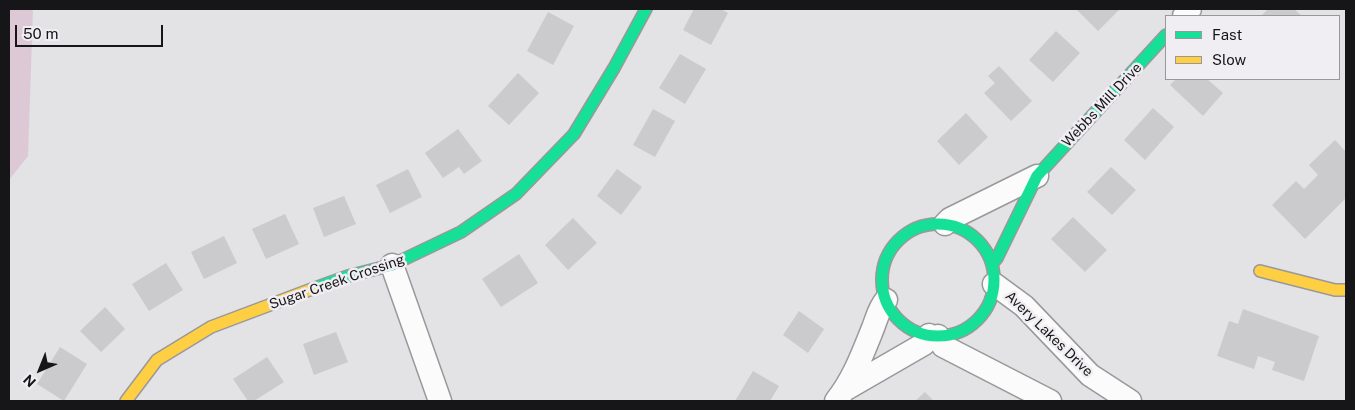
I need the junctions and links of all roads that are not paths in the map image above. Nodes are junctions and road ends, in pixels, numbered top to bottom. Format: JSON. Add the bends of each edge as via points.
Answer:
{"nodes":[{"id":1,"x":646,"y":9,"type":"edge"},
{"id":2,"x":1165,"y":36,"type":"edge"},
{"id":3,"x":1037,"y":176,"type":"junction"},
{"id":4,"x":945,"y":224,"type":"junction"},
{"id":5,"x":392,"y":265,"type":"junction"},
{"id":6,"x":1260,"y":271,"type":"dead end"},
{"id":7,"x":993,"y":274,"type":"junction"},
{"id":8,"x":1342,"y":285,"type":"edge"},
{"id":9,"x":886,"y":300,"type":"junction"},
{"id":10,"x":933,"y":336,"type":"junction"},
{"id":11,"x":841,"y":395,"type":"edge"},
{"id":12,"x":126,"y":401,"type":"edge"},
{"id":13,"x":440,"y":401,"type":"edge"},
{"id":14,"x":1050,"y":401,"type":"edge"},
{"id":15,"x":1130,"y":401,"type":"edge"}],
"edges":[{"from":1,"to":5,"type":"street","name":"Sugar Creek Crossing","via":[[574,134],[516,194],[461,232]]},
{"from":2,"to":3,"type":"street","name":"Webbs Mill Drive"},
{"from":3,"to":4,"type":"street","name":"Webbs Mill Drive"},
{"from":3,"to":7,"type":"street","name":"Webbs Mill Drive","via":[[997,258]]},
{"from":4,"to":7,"type":"street","via":[[962,229],[977,239],[988,253]]},
{"from":4,"to":9,"type":"street","via":[[927,225],[911,231],[897,242],[886,258],[882,277]]},
{"from":5,"to":12,"type":"street","name":"Sugar Creek Crossing","via":[[348,276],[211,327],[157,360]]},
{"from":5,"to":13,"type":"street"},
{"from":6,"to":8,"type":"street"},
{"from":7,"to":10,"type":"street","via":[[995,288],[979,320],[964,331],[945,337]]},
{"from":7,"to":15,"type":"street","name":"Avery Lakes Drive","via":[[1090,376]]},
{"from":9,"to":10,"type":"street","via":[[893,314],[907,327]]},
{"from":9,"to":11,"type":"street"},
{"from":10,"to":11,"type":"street"},
{"from":10,"to":14,"type":"street","via":[[943,346]]}]}
